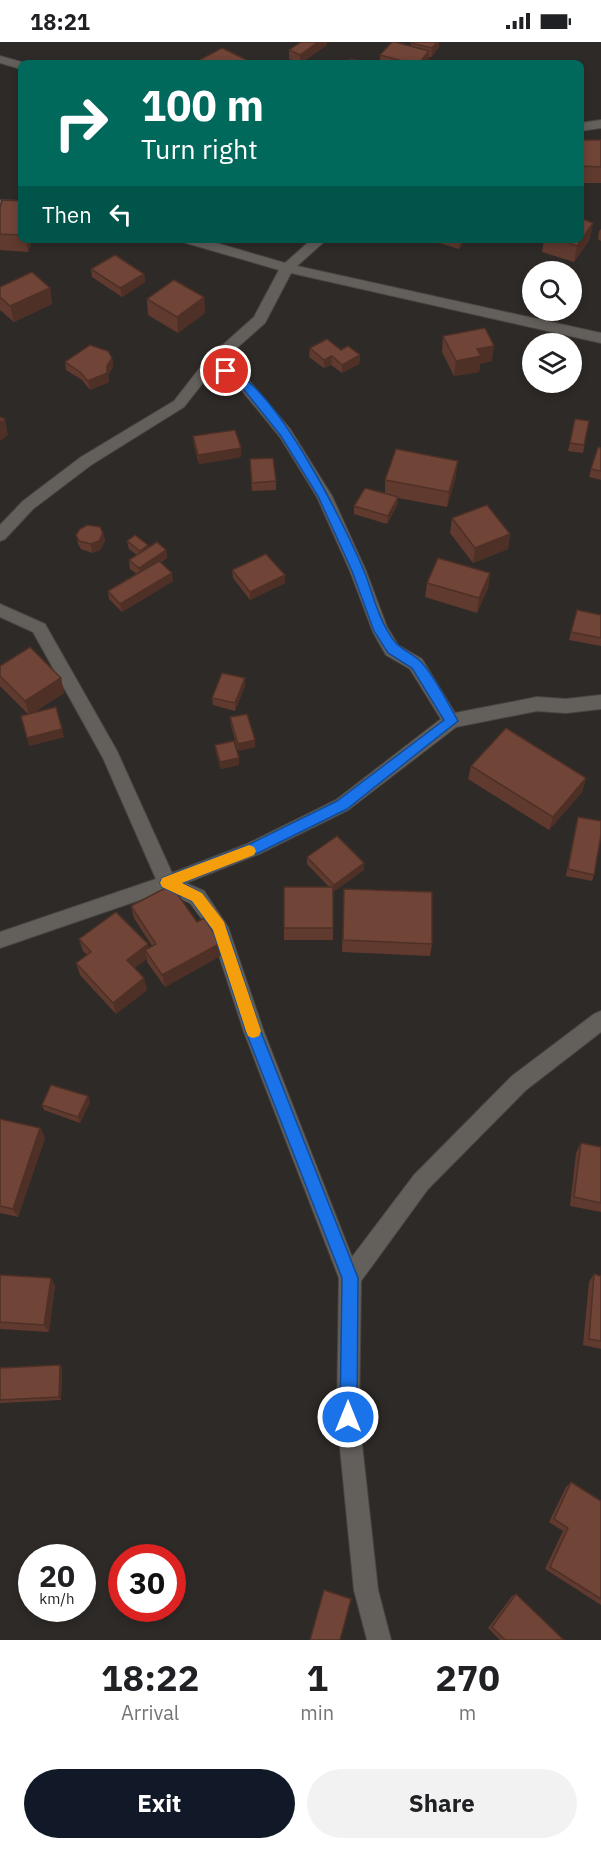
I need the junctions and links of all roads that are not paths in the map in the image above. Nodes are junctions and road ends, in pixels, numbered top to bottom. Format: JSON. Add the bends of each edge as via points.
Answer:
{"nodes":[{"id":1,"x":0,"y":59,"type":"edge"},
{"id":2,"x":18,"y":64,"type":"edge"},
{"id":3,"x":601,"y":124,"type":"edge"},
{"id":4,"x":584,"y":126,"type":"edge"},
{"id":5,"x":0,"y":204,"type":"edge"},
{"id":6,"x":18,"y":205,"type":"edge"},
{"id":7,"x":201,"y":243,"type":"edge"},
{"id":8,"x":316,"y":243,"type":"edge"},
{"id":9,"x":287,"y":268,"type":"junction"},
{"id":10,"x":601,"y":338,"type":"edge"},
{"id":11,"x":211,"y":363,"type":"junction"},
{"id":12,"x":0,"y":535,"type":"edge"},
{"id":13,"x":0,"y":610,"type":"edge"},
{"id":14,"x":601,"y":702,"type":"edge"},
{"id":15,"x":451,"y":721,"type":"junction"},
{"id":16,"x":167,"y":883,"type":"junction"},
{"id":17,"x":0,"y":940,"type":"edge"},
{"id":18,"x":601,"y":1020,"type":"edge"},
{"id":19,"x":350,"y":1278,"type":"junction"},
{"id":20,"x":379,"y":1640,"type":"edge"}],
"edges":[{"from":1,"to":2,"type":"street"},
{"from":3,"to":4,"type":"street"},
{"from":5,"to":6,"type":"street"},
{"from":7,"to":9,"type":"street"},
{"from":8,"to":9,"type":"street"},
{"from":9,"to":10,"type":"street"},
{"from":9,"to":11,"type":"street","via":[[260,320]]},
{"from":11,"to":12,"type":"street","via":[[179,404],[86,461],[28,505]]},
{"from":11,"to":15,"type":"street","via":[[240,379],[285,434],[324,496],[379,628],[392,650],[416,664]]},
{"from":13,"to":16,"type":"street","via":[[39,628],[111,756]]},
{"from":14,"to":15,"type":"street","via":[[537,704]]},
{"from":15,"to":16,"type":"street","via":[[342,805],[253,849]]},
{"from":16,"to":17,"type":"street"},
{"from":16,"to":19,"type":"street","via":[[197,897],[219,927],[254,1032]]},
{"from":18,"to":19,"type":"street","via":[[519,1083],[421,1182]]},
{"from":19,"to":20,"type":"street","via":[[348,1417],[366,1590]]}]}
